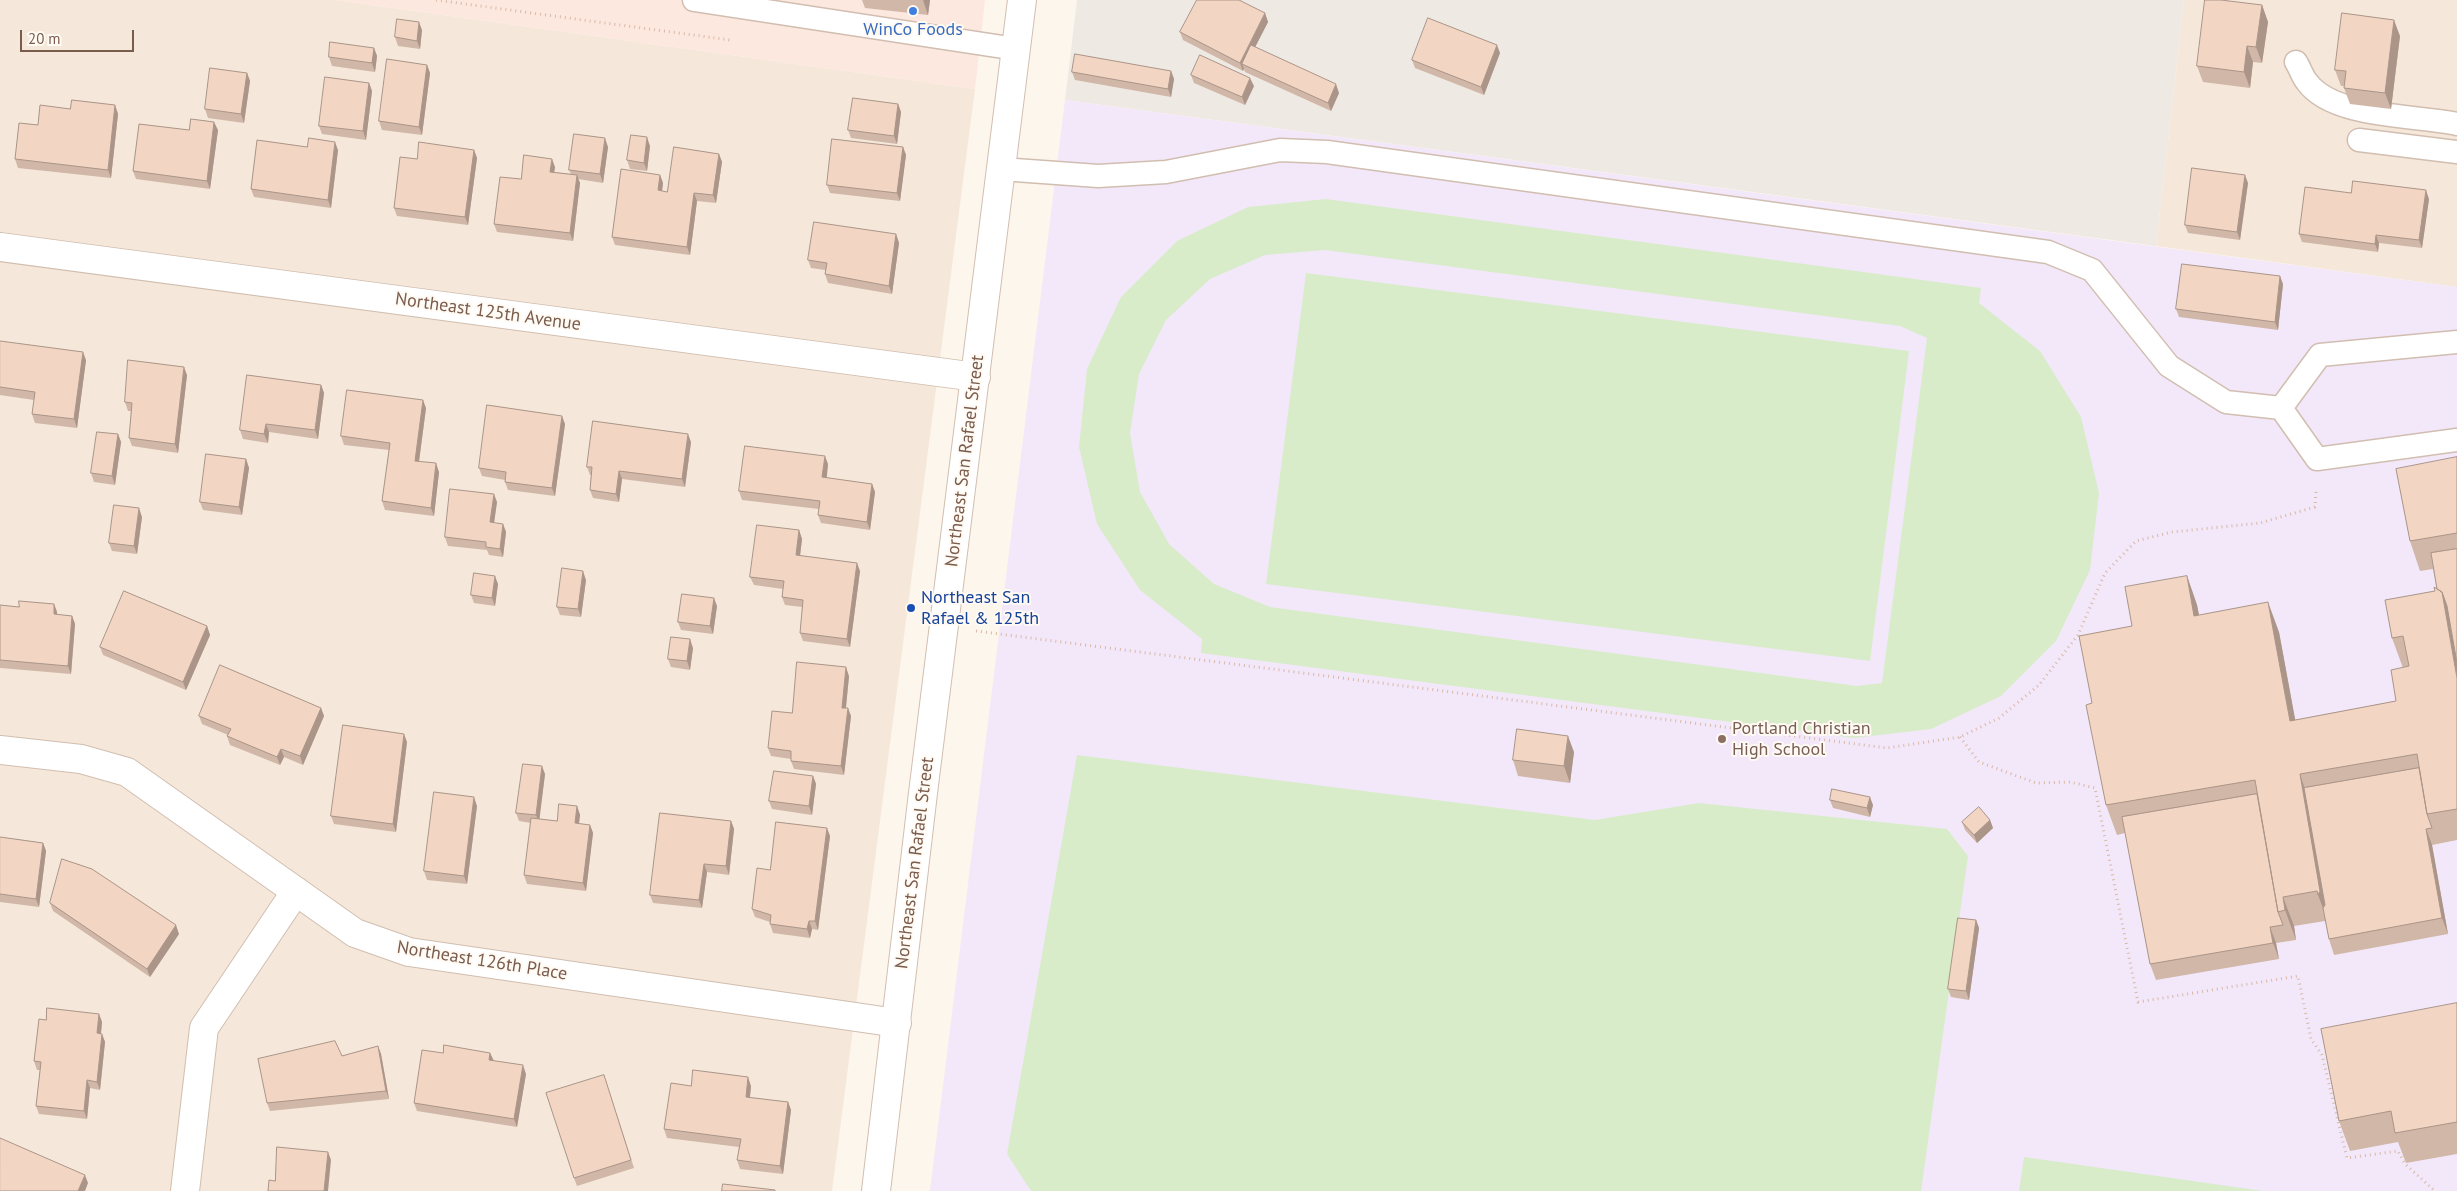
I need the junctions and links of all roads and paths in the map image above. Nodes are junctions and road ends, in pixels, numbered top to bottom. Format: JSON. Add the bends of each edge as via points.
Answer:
{"nodes":[{"id":1,"x":436,"y":0,"type":"edge"},
{"id":2,"x":694,"y":0,"type":"edge"},
{"id":3,"x":1022,"y":0,"type":"edge"},
{"id":4,"x":733,"y":40,"type":"dead end"},
{"id":5,"x":1016,"y":49,"type":"junction"},
{"id":6,"x":2296,"y":62,"type":"dead end"},
{"id":7,"x":2457,"y":124,"type":"edge"},
{"id":8,"x":2360,"y":140,"type":"dead end"},
{"id":9,"x":2457,"y":152,"type":"edge"},
{"id":10,"x":1001,"y":169,"type":"junction"},
{"id":11,"x":0,"y":248,"type":"edge"},
{"id":12,"x":2457,"y":342,"type":"edge"},
{"id":13,"x":976,"y":377,"type":"junction"},
{"id":14,"x":2281,"y":408,"type":"junction"},
{"id":15,"x":2457,"y":440,"type":"edge"},
{"id":16,"x":2316,"y":459,"type":"junction"},
{"id":17,"x":944,"y":627,"type":"junction"},
{"id":18,"x":1960,"y":737,"type":"junction"},
{"id":19,"x":0,"y":750,"type":"edge"},
{"id":20,"x":296,"y":891,"type":"junction"},
{"id":21,"x":897,"y":1022,"type":"junction"},
{"id":22,"x":185,"y":1191,"type":"edge"},
{"id":23,"x":876,"y":1191,"type":"edge"},
{"id":24,"x":2435,"y":1191,"type":"edge"}],
"edges":[{"from":1,"to":4,"type":"path"},
{"from":2,"to":5,"type":"lane"},
{"from":3,"to":5,"type":"street","name":"Northeast San Rafael Street"},
{"from":5,"to":10,"type":"street","name":"Northeast San Rafael Street"},
{"from":6,"to":7,"type":"lane","via":[[2307,83],[2328,100],[2348,109]]},
{"from":8,"to":9,"type":"lane"},
{"from":10,"to":13,"type":"street","name":"Northeast San Rafael Street"},
{"from":10,"to":14,"type":"lane","via":[[1098,176],[1166,172],[1280,150],[1327,152],[2048,252],[2092,270],[2169,366],[2226,402]]},
{"from":11,"to":13,"type":"street","name":"Northeast 125th Avenue"},
{"from":12,"to":14,"type":"lane","via":[[2320,355]]},
{"from":13,"to":17,"type":"street","name":"Northeast San Rafael Street"},
{"from":14,"to":16,"type":"lane"},
{"from":15,"to":16,"type":"lane"},
{"from":16,"to":18,"type":"path","via":[[2315,507],[2260,523],[2172,532],[2136,541],[2105,573],[2078,635],[2039,685],[1999,718]]},
{"from":17,"to":18,"type":"path","via":[[1868,746],[1887,748]]},
{"from":17,"to":21,"type":"street","name":"Northeast San Rafael Street"},
{"from":18,"to":24,"type":"path","via":[[1979,762],[2036,783],[2070,782],[2095,788],[2138,1002],[2298,976],[2311,1039],[2322,1054],[2347,1158],[2398,1151],[2405,1164]]},
{"from":19,"to":20,"type":"street","name":"Northeast 126th Place","via":[[80,759],[127,772]]},
{"from":20,"to":21,"type":"street","name":"Northeast 126th Place","via":[[355,933],[409,952]]},
{"from":20,"to":22,"type":"street","via":[[204,1028]]},
{"from":21,"to":23,"type":"street","name":"Northeast San Rafael Street"}]}
